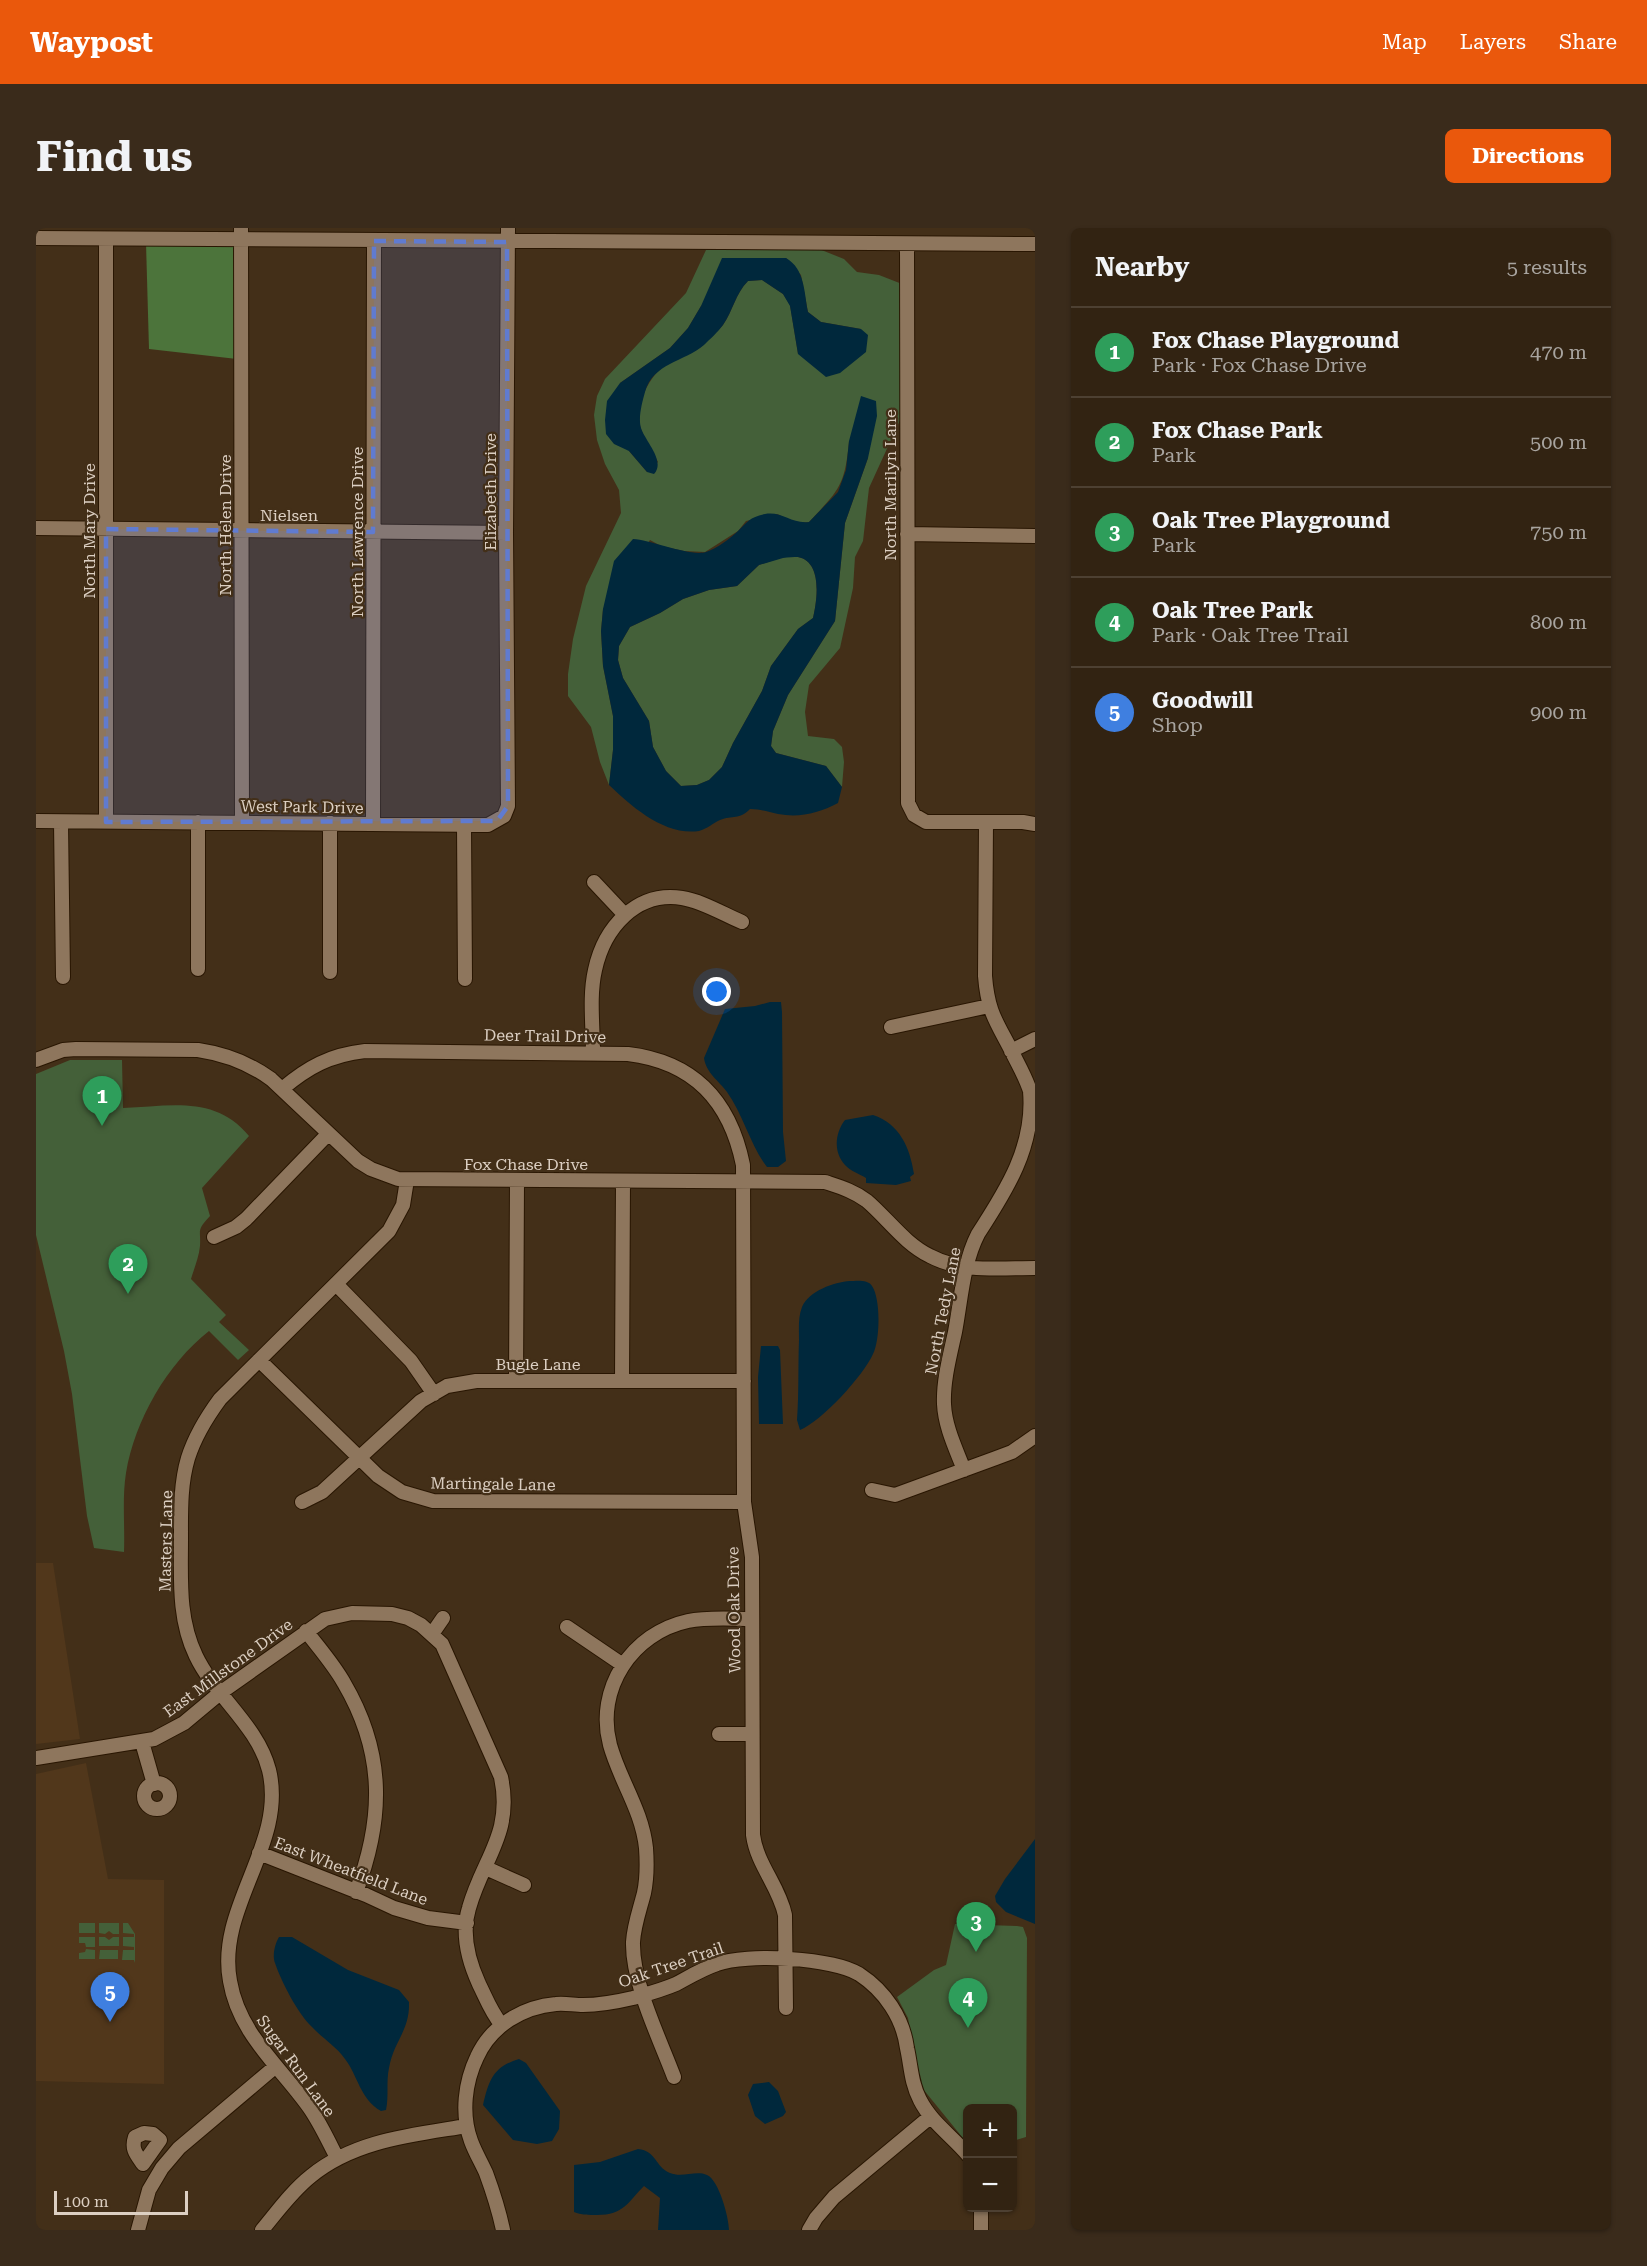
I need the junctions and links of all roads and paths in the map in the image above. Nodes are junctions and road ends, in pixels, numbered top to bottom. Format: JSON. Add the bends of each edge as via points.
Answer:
{"nodes":[{"id":1,"x":771,"y":228,"type":"edge"},
{"id":2,"x":241,"y":234,"type":"edge"},
{"id":3,"x":507,"y":235,"type":"edge"},
{"id":4,"x":36,"y":238,"type":"edge"},
{"id":5,"x":106,"y":240,"type":"junction"},
{"id":6,"x":374,"y":241,"type":"junction"},
{"id":7,"x":771,"y":243,"type":"junction"},
{"id":8,"x":908,"y":244,"type":"junction"},
{"id":9,"x":1035,"y":244,"type":"edge"},
{"id":10,"x":36,"y":528,"type":"edge"},
{"id":11,"x":106,"y":530,"type":"junction"},
{"id":12,"x":242,"y":531,"type":"junction"},
{"id":13,"x":374,"y":532,"type":"junction"},
{"id":14,"x":506,"y":533,"type":"junction"},
{"id":15,"x":907,"y":534,"type":"junction"},
{"id":16,"x":1035,"y":536,"type":"edge"},
{"id":17,"x":508,"y":756,"type":"joint"},
{"id":18,"x":36,"y":821,"type":"edge"},
{"id":19,"x":61,"y":822,"type":"junction"},
{"id":20,"x":106,"y":822,"type":"junction"},
{"id":21,"x":198,"y":822,"type":"junction"},
{"id":22,"x":986,"y":822,"type":"junction"},
{"id":23,"x":242,"y":823,"type":"junction"},
{"id":24,"x":330,"y":823,"type":"junction"},
{"id":25,"x":373,"y":824,"type":"junction"},
{"id":26,"x":1035,"y":824,"type":"edge"},
{"id":27,"x":464,"y":825,"type":"junction"},
{"id":28,"x":594,"y":882,"type":"dead end"},
{"id":29,"x":625,"y":915,"type":"junction"},
{"id":30,"x":742,"y":922,"type":"dead end"},
{"id":31,"x":198,"y":969,"type":"dead end"},
{"id":32,"x":330,"y":972,"type":"dead end"},
{"id":33,"x":63,"y":977,"type":"dead end"},
{"id":34,"x":465,"y":979,"type":"dead end"},
{"id":35,"x":989,"y":1006,"type":"junction"},
{"id":36,"x":891,"y":1027,"type":"dead end"},
{"id":37,"x":1035,"y":1039,"type":"edge"},
{"id":38,"x":1011,"y":1051,"type":"junction"},
{"id":39,"x":593,"y":1053,"type":"junction"},
{"id":40,"x":36,"y":1060,"type":"edge"},
{"id":41,"x":282,"y":1089,"type":"junction"},
{"id":42,"x":328,"y":1134,"type":"junction"},
{"id":43,"x":1032,"y":1148,"type":"edge"},
{"id":44,"x":407,"y":1180,"type":"junction"},
{"id":45,"x":517,"y":1181,"type":"junction"},
{"id":46,"x":623,"y":1181,"type":"junction"},
{"id":47,"x":743,"y":1181,"type":"junction"},
{"id":48,"x":214,"y":1237,"type":"dead end"},
{"id":49,"x":967,"y":1267,"type":"junction"},
{"id":50,"x":1035,"y":1268,"type":"edge"},
{"id":51,"x":336,"y":1284,"type":"junction"},
{"id":52,"x":259,"y":1360,"type":"junction"},
{"id":53,"x":516,"y":1381,"type":"junction"},
{"id":54,"x":622,"y":1381,"type":"junction"},
{"id":55,"x":744,"y":1381,"type":"junction"},
{"id":56,"x":434,"y":1394,"type":"junction"},
{"id":57,"x":1035,"y":1436,"type":"edge"},
{"id":58,"x":360,"y":1458,"type":"junction"},
{"id":59,"x":964,"y":1470,"type":"junction"},
{"id":60,"x":872,"y":1490,"type":"dead end"},
{"id":61,"x":302,"y":1502,"type":"dead end"},
{"id":62,"x":744,"y":1502,"type":"junction"},
{"id":63,"x":443,"y":1618,"type":"dead end"},
{"id":64,"x":752,"y":1619,"type":"junction"},
{"id":65,"x":567,"y":1627,"type":"dead end"},
{"id":66,"x":306,"y":1631,"type":"junction"},
{"id":67,"x":432,"y":1634,"type":"junction"},
{"id":68,"x":623,"y":1665,"type":"junction"},
{"id":69,"x":220,"y":1693,"type":"junction"},
{"id":70,"x":719,"y":1734,"type":"dead end"},
{"id":71,"x":752,"y":1734,"type":"junction"},
{"id":72,"x":142,"y":1742,"type":"junction"},
{"id":73,"x":36,"y":1758,"type":"edge"},
{"id":74,"x":154,"y":1784,"type":"dead end"},
{"id":75,"x":259,"y":1853,"type":"junction"},
{"id":76,"x":486,"y":1868,"type":"junction"},
{"id":77,"x":524,"y":1885,"type":"dead end"},
{"id":78,"x":356,"y":1892,"type":"junction"},
{"id":79,"x":467,"y":1923,"type":"junction"},
{"id":80,"x":786,"y":1960,"type":"junction"},
{"id":81,"x":643,"y":1994,"type":"junction"},
{"id":82,"x":786,"y":2008,"type":"dead end"},
{"id":83,"x":501,"y":2024,"type":"junction"},
{"id":84,"x":276,"y":2066,"type":"junction"},
{"id":85,"x":674,"y":2077,"type":"dead end"},
{"id":86,"x":930,"y":2117,"type":"junction"},
{"id":87,"x":467,"y":2127,"type":"junction"},
{"id":88,"x":963,"y":2150,"type":"edge"},
{"id":89,"x":151,"y":2154,"type":"dead end"},
{"id":90,"x":338,"y":2158,"type":"junction"},
{"id":91,"x":165,"y":2164,"type":"junction"},
{"id":92,"x":981,"y":2212,"type":"edge"},
{"id":93,"x":138,"y":2230,"type":"edge"},
{"id":94,"x":262,"y":2230,"type":"edge"},
{"id":95,"x":502,"y":2230,"type":"edge"},
{"id":96,"x":809,"y":2230,"type":"edge"},
{"id":97,"x":981,"y":2230,"type":"edge"}],
"edges":[{"from":1,"to":7,"type":"street"},
{"from":2,"to":5,"type":"street"},
{"from":2,"to":6,"type":"street"},
{"from":2,"to":12,"type":"street","name":"North Helen Drive"},
{"from":3,"to":6,"type":"street"},
{"from":3,"to":7,"type":"street"},
{"from":3,"to":14,"type":"street","name":"Elizabeth Drive"},
{"from":4,"to":5,"type":"street"},
{"from":5,"to":11,"type":"street","name":"North Mary Drive"},
{"from":6,"to":13,"type":"street","name":"North Lawrence Drive"},
{"from":7,"to":8,"type":"street"},
{"from":8,"to":9,"type":"street"},
{"from":8,"to":15,"type":"street","name":"North Marilyn Lane"},
{"from":10,"to":11,"type":"street","name":"Nielsen"},
{"from":11,"to":12,"type":"street","name":"Nielsen"},
{"from":11,"to":20,"type":"street","name":"North Mary Drive"},
{"from":12,"to":13,"type":"street","name":"Nielsen"},
{"from":12,"to":23,"type":"street","name":"North Helen Drive"},
{"from":13,"to":14,"type":"street","name":"Nielsen"},
{"from":13,"to":25,"type":"street","name":"North Lawrence Drive"},
{"from":14,"to":17,"type":"street","name":"Elizabeth Drive"},
{"from":15,"to":16,"type":"street"},
{"from":15,"to":22,"type":"street","name":"North Marilyn Lane","via":[[906,795],[910,810],[926,822]]},
{"from":17,"to":27,"type":"street","name":"West Park Drive","via":[[508,806],[504,816],[488,825]]},
{"from":18,"to":19,"type":"street","name":"West Park Drive"},
{"from":19,"to":20,"type":"street","name":"West Park Drive"},
{"from":19,"to":33,"type":"street"},
{"from":20,"to":21,"type":"street","name":"West Park Drive"},
{"from":21,"to":23,"type":"street","name":"West Park Drive"},
{"from":21,"to":31,"type":"street"},
{"from":22,"to":26,"type":"street"},
{"from":22,"to":35,"type":"street","name":"North Tedy Lane","via":[[985,976]]},
{"from":23,"to":24,"type":"street","name":"West Park Drive"},
{"from":24,"to":25,"type":"street","name":"West Park Drive"},
{"from":24,"to":32,"type":"street"},
{"from":25,"to":27,"type":"street","name":"West Park Drive"},
{"from":27,"to":34,"type":"street"},
{"from":28,"to":29,"type":"street"},
{"from":29,"to":30,"type":"street","via":[[644,901],[672,897],[691,900]]},
{"from":29,"to":39,"type":"street","via":[[607,938],[595,970]]},
{"from":35,"to":36,"type":"street"},
{"from":35,"to":38,"type":"street","name":"North Tedy Lane"},
{"from":37,"to":38,"type":"street"},
{"from":38,"to":43,"type":"street","name":"North Tedy Lane","via":[[1033,1101]]},
{"from":39,"to":41,"type":"street","name":"Deer Trail Drive","via":[[353,1053],[314,1066]]},
{"from":39,"to":47,"type":"street","name":"Deer Trail Drive","via":[[658,1059],[701,1085],[734,1128]]},
{"from":40,"to":41,"type":"street","name":"Fox Chase Drive","via":[[76,1049],[198,1050],[249,1065]]},
{"from":41,"to":42,"type":"street","name":"Fox Chase Drive"},
{"from":42,"to":44,"type":"street","name":"Fox Chase Drive","via":[[370,1169]]},
{"from":42,"to":48,"type":"street","via":[[246,1219]]},
{"from":43,"to":49,"type":"street","name":"North Tedy Lane","via":[[975,1239]]},
{"from":44,"to":45,"type":"street","name":"Fox Chase Drive"},
{"from":44,"to":51,"type":"street","name":"Masters Lane","via":[[403,1205],[389,1231]]},
{"from":45,"to":46,"type":"street","name":"Fox Chase Drive"},
{"from":45,"to":53,"type":"street"},
{"from":46,"to":47,"type":"street","name":"Fox Chase Drive"},
{"from":46,"to":54,"type":"street"},
{"from":47,"to":49,"type":"street","name":"Fox Chase Drive","via":[[825,1182],[849,1190],[867,1201],[928,1256]]},
{"from":47,"to":55,"type":"street","name":"Wood Oak Drive"},
{"from":49,"to":50,"type":"street","name":"Fox Chase Drive"},
{"from":49,"to":59,"type":"street","name":"North Tedy Lane","via":[[944,1403],[947,1426]]},
{"from":51,"to":52,"type":"street","name":"Masters Lane"},
{"from":51,"to":56,"type":"street","via":[[411,1360]]},
{"from":52,"to":58,"type":"street","name":"Martingale Lane"},
{"from":52,"to":69,"type":"street","name":"Masters Lane","via":[[206,1418],[183,1480],[182,1608],[196,1655]]},
{"from":53,"to":54,"type":"street","name":"Bugle Lane"},
{"from":53,"to":56,"type":"street","name":"Bugle Lane","via":[[463,1383]]},
{"from":54,"to":55,"type":"street","name":"Bugle Lane"},
{"from":55,"to":62,"type":"street","name":"Wood Oak Drive"},
{"from":56,"to":58,"type":"street","name":"Bugle Lane","via":[[408,1412]]},
{"from":57,"to":59,"type":"street","via":[[1012,1452]]},
{"from":58,"to":61,"type":"street","name":"Bugle Lane","via":[[322,1492]]},
{"from":58,"to":62,"type":"street","name":"Martingale Lane","via":[[402,1492],[433,1501]]},
{"from":59,"to":60,"type":"street","via":[[895,1495]]},
{"from":62,"to":64,"type":"street","name":"Wood Oak Drive","via":[[752,1557]]},
{"from":63,"to":67,"type":"street"},
{"from":64,"to":68,"type":"street","via":[[704,1620],[672,1626],[645,1642]]},
{"from":64,"to":71,"type":"street","name":"Wood Oak Drive"},
{"from":65,"to":68,"type":"street"},
{"from":66,"to":67,"type":"street","name":"East Millstone Drive","via":[[338,1615],[392,1614],[408,1618]]},
{"from":66,"to":69,"type":"street","name":"East Millstone Drive"},
{"from":66,"to":78,"type":"street","via":[[343,1680],[374,1759],[375,1824],[367,1865]]},
{"from":67,"to":76,"type":"street","via":[[442,1644],[501,1777],[502,1823]]},
{"from":68,"to":81,"type":"street","via":[[609,1697],[608,1732],[645,1841],[645,1890],[633,1940],[635,1968]]},
{"from":69,"to":72,"type":"street","name":"East Millstone Drive","via":[[184,1723]]},
{"from":69,"to":75,"type":"street","name":"Masters Lane","via":[[255,1740],[269,1770],[271,1810]]},
{"from":70,"to":71,"type":"street"},
{"from":71,"to":80,"type":"street","name":"Wood Oak Drive","via":[[753,1835],[760,1862],[783,1905]]},
{"from":72,"to":73,"type":"street","name":"East Millstone Drive"},
{"from":72,"to":74,"type":"street"},
{"from":75,"to":78,"type":"street","name":"East Wheatfield Lane"},
{"from":75,"to":84,"type":"street","name":"Sugar Run Lane","via":[[232,1929],[229,1979],[251,2036]]},
{"from":76,"to":77,"type":"street"},
{"from":76,"to":79,"type":"street","via":[[468,1910]]},
{"from":78,"to":79,"type":"street","name":"East Wheatfield Lane","via":[[410,1914]]},
{"from":79,"to":83,"type":"street","via":[[471,1967]]},
{"from":80,"to":81,"type":"street","name":"Oak Tree Trail","via":[[730,1960]]},
{"from":80,"to":82,"type":"street","name":"Wood Oak Drive"},
{"from":80,"to":86,"type":"street","name":"Oak Tree Trail","via":[[839,1966],[876,1987],[902,2024],[911,2078]]},
{"from":81,"to":83,"type":"street","name":"Oak Tree Trail","via":[[608,2003],[556,2004],[531,2009]]},
{"from":81,"to":85,"type":"street"},
{"from":83,"to":87,"type":"street","name":"Oak Tree Trail","via":[[477,2055],[468,2081]]},
{"from":84,"to":90,"type":"street","name":"Sugar Run Lane","via":[[312,2111]]},
{"from":84,"to":91,"type":"street"},
{"from":86,"to":88,"type":"street","name":"Oak Tree Trail"},
{"from":86,"to":96,"type":"street","via":[[834,2197]]},
{"from":87,"to":90,"type":"street","via":[[383,2141]]},
{"from":87,"to":95,"type":"street","name":"Oak Tree Trail","via":[[498,2207]]},
{"from":89,"to":91,"type":"street"},
{"from":90,"to":94,"type":"street","via":[[310,2176]]},
{"from":91,"to":93,"type":"street","via":[[149,2190]]},
{"from":92,"to":97,"type":"street"}]}
